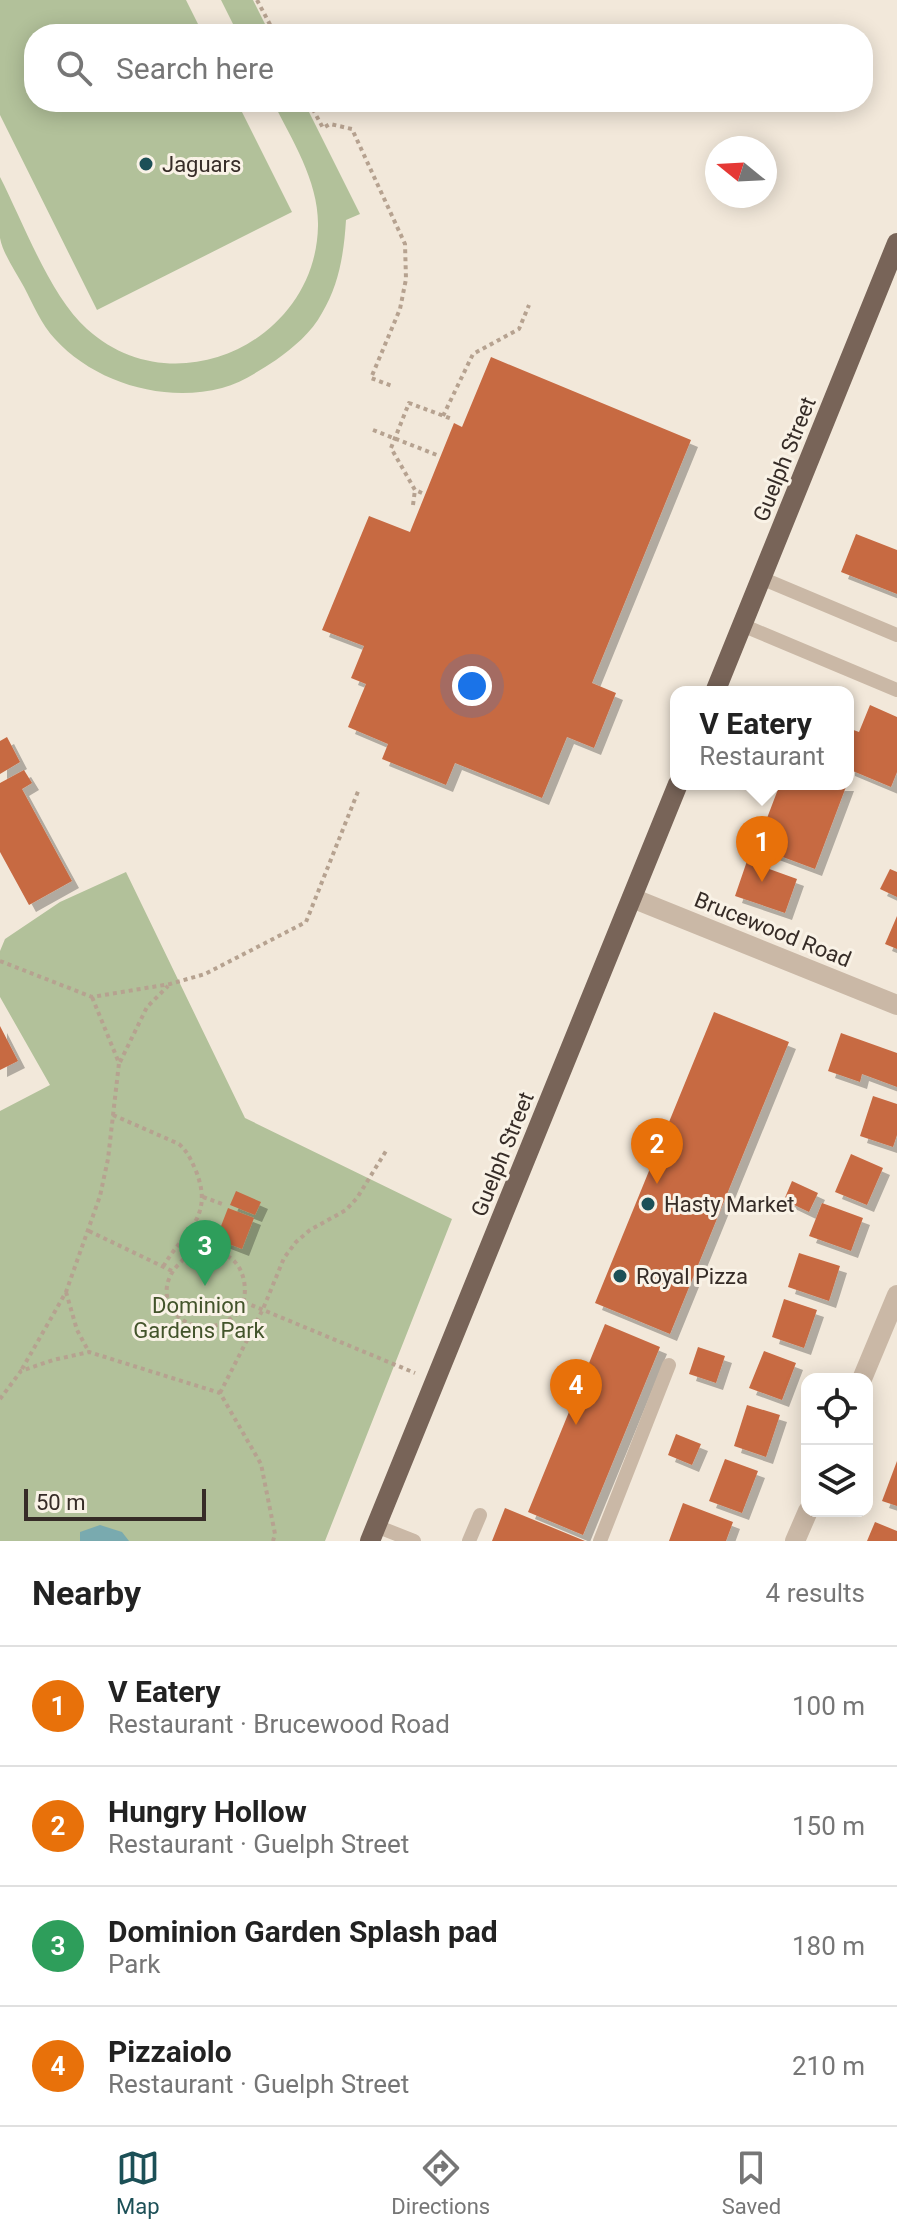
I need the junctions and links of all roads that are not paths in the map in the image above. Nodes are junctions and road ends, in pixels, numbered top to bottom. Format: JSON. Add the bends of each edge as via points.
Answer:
{"nodes":[{"id":1,"x":895,"y":255,"type":"edge"},
{"id":2,"x":761,"y":578,"type":"junction"},
{"id":3,"x":742,"y":625,"type":"junction"},
{"id":4,"x":897,"y":635,"type":"edge"},
{"id":5,"x":717,"y":686,"type":"edge"},
{"id":6,"x":897,"y":690,"type":"edge"},
{"id":7,"x":676,"y":790,"type":"edge"},
{"id":8,"x":632,"y":898,"type":"junction"},
{"id":9,"x":897,"y":1005,"type":"edge"},
{"id":10,"x":897,"y":1295,"type":"edge"},
{"id":11,"x":669,"y":1365,"type":"dead end"},
{"id":12,"x":864,"y":1373,"type":"edge"},
{"id":13,"x":480,"y":1515,"type":"dead end"},
{"id":14,"x":805,"y":1517,"type":"edge"},
{"id":15,"x":373,"y":1533,"type":"edge"},
{"id":16,"x":414,"y":1541,"type":"edge"},
{"id":17,"x":469,"y":1541,"type":"edge"},
{"id":18,"x":600,"y":1541,"type":"edge"},
{"id":19,"x":795,"y":1541,"type":"edge"}],
"edges":[{"from":1,"to":2,"type":"main road","name":"Guelph Street"},
{"from":2,"to":3,"type":"main road","name":"Guelph Street"},
{"from":2,"to":4,"type":"lane"},
{"from":3,"to":5,"type":"main road","name":"Guelph Street"},
{"from":3,"to":6,"type":"lane"},
{"from":7,"to":8,"type":"main road","name":"Guelph Street"},
{"from":8,"to":9,"type":"street","name":"Brucewood Road"},
{"from":8,"to":15,"type":"main road","name":"Guelph Street"},
{"from":10,"to":12,"type":"street"},
{"from":11,"to":18,"type":"lane"},
{"from":13,"to":17,"type":"lane"},
{"from":14,"to":19,"type":"street"},
{"from":15,"to":16,"type":"lane"}]}
